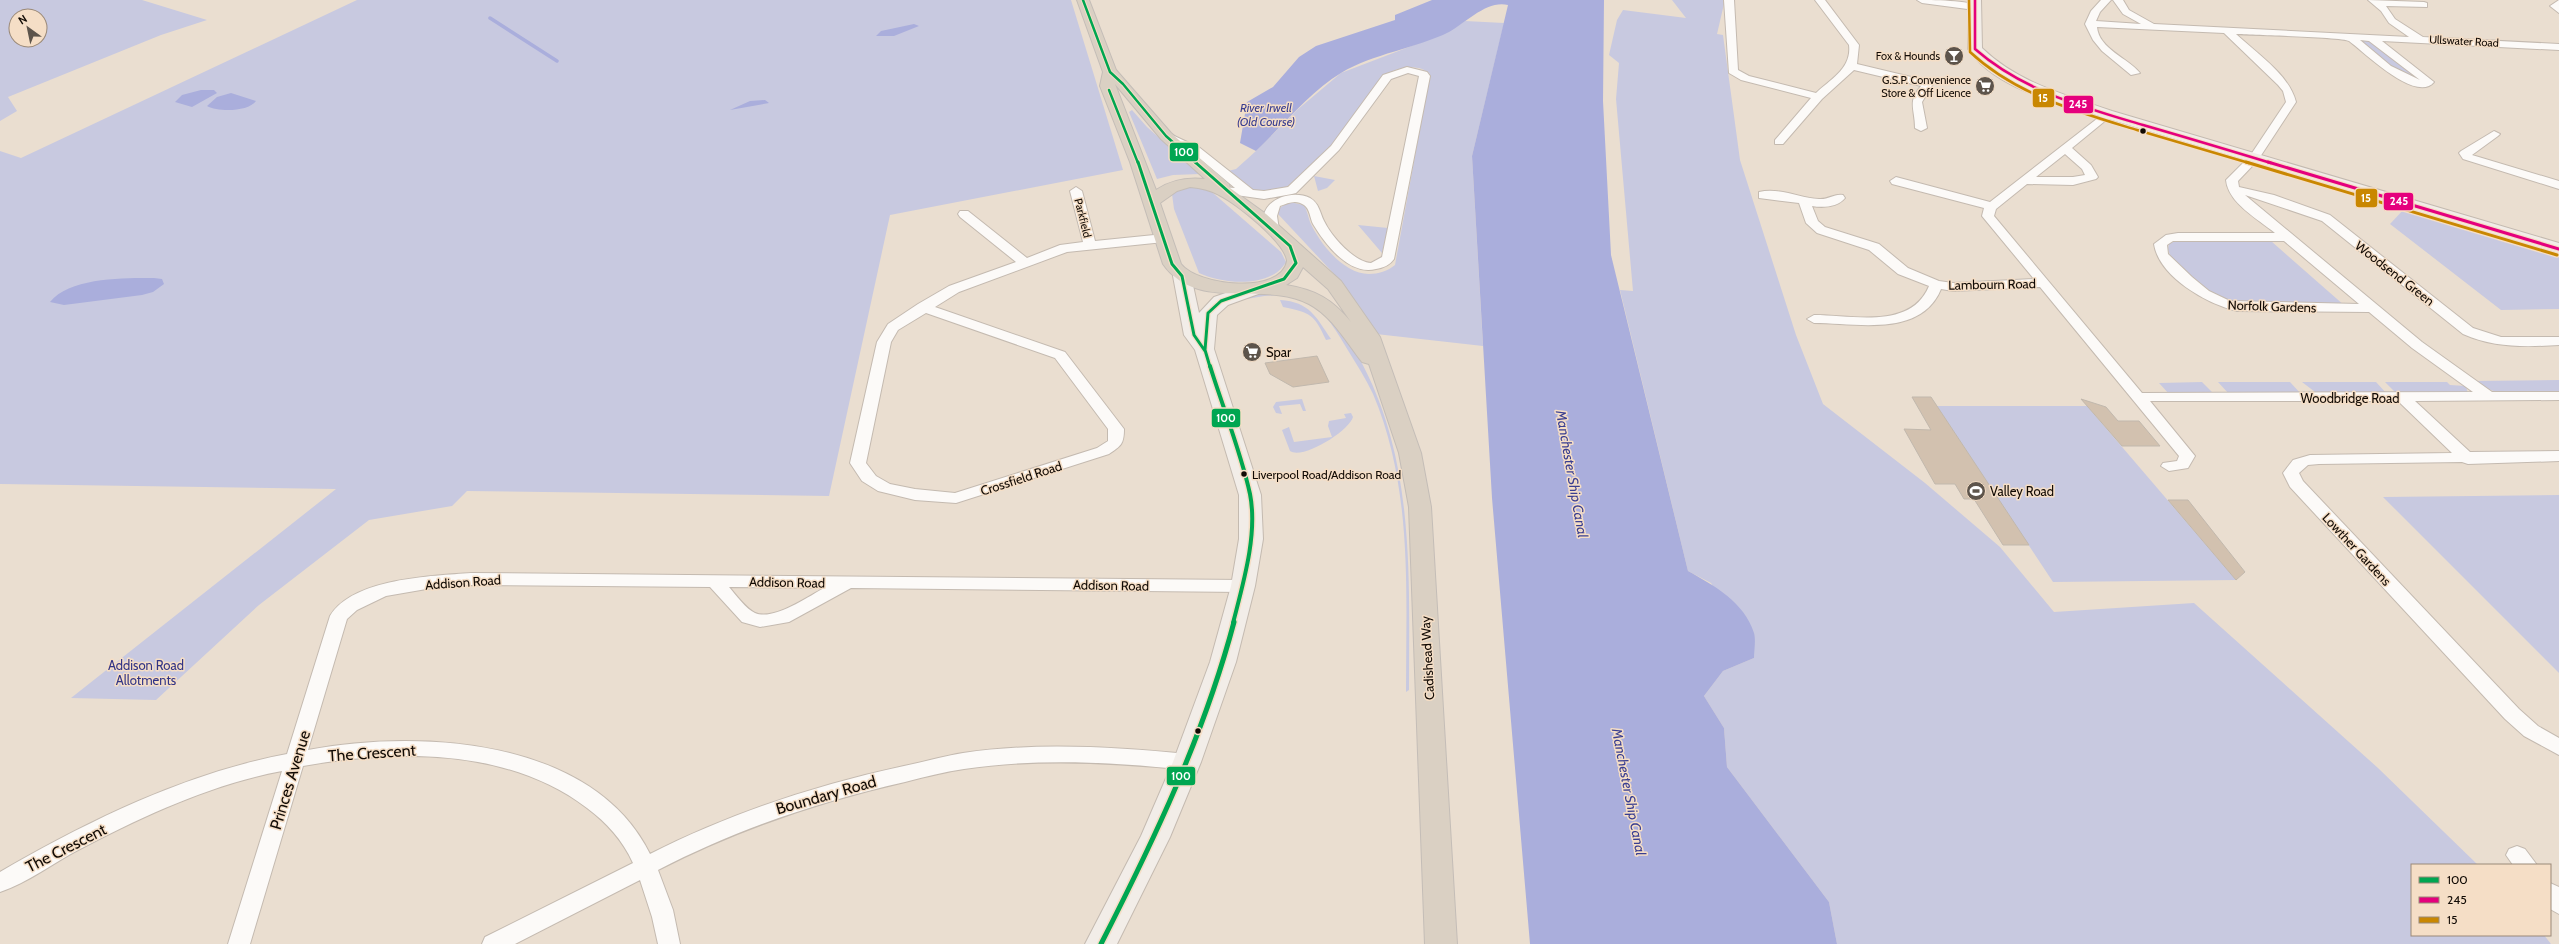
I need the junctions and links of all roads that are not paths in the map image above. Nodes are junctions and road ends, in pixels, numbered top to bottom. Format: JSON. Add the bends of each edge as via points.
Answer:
{"nodes":[{"id":1,"x":1083,"y":0,"type":"edge"},
{"id":2,"x":1729,"y":0,"type":"edge"},
{"id":3,"x":1922,"y":0,"type":"edge"},
{"id":4,"x":2106,"y":0,"type":"edge"},
{"id":5,"x":2118,"y":0,"type":"edge"},
{"id":6,"x":1809,"y":1,"type":"edge"},
{"id":7,"x":1821,"y":2,"type":"edge"},
{"id":8,"x":2375,"y":2,"type":"edge"},
{"id":9,"x":2559,"y":3,"type":"edge"},
{"id":10,"x":1975,"y":4,"type":"edge"},
{"id":11,"x":2424,"y":5,"type":"dead end"},
{"id":12,"x":2559,"y":10,"type":"edge"},
{"id":13,"x":2090,"y":24,"type":"junction"},
{"id":14,"x":2162,"y":28,"type":"junction"},
{"id":15,"x":2228,"y":32,"type":"junction"},
{"id":16,"x":2350,"y":37,"type":"junction"},
{"id":17,"x":2370,"y":37,"type":"junction"},
{"id":18,"x":2419,"y":39,"type":"junction"},
{"id":19,"x":2559,"y":47,"type":"edge"},
{"id":20,"x":1852,"y":66,"type":"junction"},
{"id":21,"x":1110,"y":72,"type":"junction"},
{"id":22,"x":2135,"y":73,"type":"dead end"},
{"id":23,"x":1818,"y":97,"type":"junction"},
{"id":24,"x":2107,"y":114,"type":"junction"},
{"id":25,"x":1921,"y":128,"type":"dead end"},
{"id":26,"x":2494,"y":134,"type":"dead end"},
{"id":27,"x":1166,"y":136,"type":"junction"},
{"id":28,"x":1779,"y":142,"type":"dead end"},
{"id":29,"x":2066,"y":149,"type":"junction"},
{"id":30,"x":2254,"y":158,"type":"junction"},
{"id":31,"x":2024,"y":180,"type":"junction"},
{"id":32,"x":1896,"y":181,"type":"dead end"},
{"id":33,"x":2559,"y":185,"type":"edge"},
{"id":34,"x":2233,"y":189,"type":"junction"},
{"id":35,"x":1226,"y":190,"type":"junction"},
{"id":36,"x":1076,"y":191,"type":"dead end"},
{"id":37,"x":1251,"y":193,"type":"junction"},
{"id":38,"x":1294,"y":194,"type":"junction"},
{"id":39,"x":1762,"y":195,"type":"dead end"},
{"id":40,"x":1839,"y":198,"type":"dead end"},
{"id":41,"x":1152,"y":201,"type":"junction"},
{"id":42,"x":1805,"y":202,"type":"junction"},
{"id":43,"x":1992,"y":206,"type":"junction"},
{"id":44,"x":964,"y":214,"type":"dead end"},
{"id":45,"x":1273,"y":230,"type":"junction"},
{"id":46,"x":2288,"y":237,"type":"junction"},
{"id":47,"x":1164,"y":238,"type":"junction"},
{"id":48,"x":1090,"y":245,"type":"junction"},
{"id":49,"x":1290,"y":246,"type":"junction"},
{"id":50,"x":2559,"y":248,"type":"edge"},
{"id":51,"x":1026,"y":263,"type":"junction"},
{"id":52,"x":1182,"y":276,"type":"junction"},
{"id":53,"x":1936,"y":284,"type":"junction"},
{"id":54,"x":2043,"y":284,"type":"junction"},
{"id":55,"x":1254,"y":289,"type":"junction"},
{"id":56,"x":923,"y":307,"type":"junction"},
{"id":57,"x":2374,"y":308,"type":"junction"},
{"id":58,"x":1814,"y":319,"type":"dead end"},
{"id":59,"x":2559,"y":341,"type":"edge"},
{"id":60,"x":1205,"y":350,"type":"junction"},
{"id":61,"x":1384,"y":378,"type":"junction"},
{"id":62,"x":2559,"y":396,"type":"edge"},
{"id":63,"x":2490,"y":397,"type":"junction"},
{"id":64,"x":2141,"y":398,"type":"junction"},
{"id":65,"x":2403,"y":398,"type":"junction"},
{"id":66,"x":2559,"y":456,"type":"edge"},
{"id":67,"x":2468,"y":458,"type":"junction"},
{"id":68,"x":2169,"y":466,"type":"dead end"},
{"id":69,"x":716,"y":581,"type":"junction"},
{"id":70,"x":849,"y":582,"type":"junction"},
{"id":71,"x":1243,"y":586,"type":"junction"},
{"id":72,"x":340,"y":616,"type":"joint"},
{"id":73,"x":2559,"y":747,"type":"edge"},
{"id":74,"x":296,"y":760,"type":"junction"},
{"id":75,"x":1187,"y":762,"type":"junction"},
{"id":76,"x":646,"y":867,"type":"junction"},
{"id":77,"x":0,"y":883,"type":"edge"},
{"id":78,"x":2551,"y":892,"type":"edge"},
{"id":79,"x":2559,"y":904,"type":"edge"},
{"id":80,"x":239,"y":944,"type":"edge"},
{"id":81,"x":493,"y":944,"type":"edge"},
{"id":82,"x":669,"y":944,"type":"edge"},
{"id":83,"x":1101,"y":944,"type":"edge"},
{"id":84,"x":1441,"y":944,"type":"edge"}],
"edges":[{"from":1,"to":21,"type":"highway"},
{"from":2,"to":23,"type":"street","via":[[1733,71],[1745,78]]},
{"from":3,"to":10,"type":"street"},
{"from":4,"to":13,"type":"street","via":[[2093,13]]},
{"from":5,"to":14,"type":"street","name":"Ullswater Road","via":[[2132,17]]},
{"from":6,"to":7,"type":"street"},
{"from":7,"to":20,"type":"street","via":[[1854,45]]},
{"from":8,"to":11,"type":"street"},
{"from":8,"to":18,"type":"street","via":[[2392,21]]},
{"from":9,"to":12,"type":"street","via":[[2555,6]]},
{"from":10,"to":24,"type":"main road","via":[[1975,49],[1984,59],[2038,89]]},
{"from":13,"to":14,"type":"street","name":"Ullswater Road"},
{"from":13,"to":22,"type":"street","via":[[2096,38]]},
{"from":14,"to":15,"type":"street","name":"Ullswater Road"},
{"from":15,"to":16,"type":"street","name":"Ullswater Road"},
{"from":15,"to":30,"type":"street","via":[[2282,83],[2288,90],[2291,102]]},
{"from":16,"to":17,"type":"street","name":"Ullswater Road"},
{"from":16,"to":17,"type":"street","via":[[2403,79],[2413,83],[2430,82]]},
{"from":17,"to":18,"type":"street","name":"Ullswater Road"},
{"from":18,"to":19,"type":"street","name":"Ullswater Road"},
{"from":20,"to":23,"type":"street"},
{"from":20,"to":25,"type":"street","via":[[1928,84],[1916,96]]},
{"from":21,"to":27,"type":"highway","name":"Cadishead Way"},
{"from":21,"to":41,"type":"highway","via":[[1107,86]]},
{"from":23,"to":28,"type":"street"},
{"from":24,"to":29,"type":"street"},
{"from":24,"to":30,"type":"main road"},
{"from":26,"to":33,"type":"street","via":[[2465,153],[2466,157]]},
{"from":27,"to":35,"type":"highway","name":"Cadishead Way"},
{"from":27,"to":37,"type":"street","via":[[1196,150]]},
{"from":29,"to":31,"type":"street"},
{"from":29,"to":31,"type":"street","via":[[2087,167],[2092,177],[2073,181]]},
{"from":30,"to":34,"type":"street","via":[[2232,180]]},
{"from":30,"to":50,"type":"main road"},
{"from":31,"to":43,"type":"street"},
{"from":32,"to":43,"type":"street"},
{"from":34,"to":46,"type":"street"},
{"from":34,"to":59,"type":"street","name":"Woodsend Green","via":[[2270,198],[2326,218],[2477,336],[2502,342]]},
{"from":35,"to":37,"type":"street"},
{"from":35,"to":41,"type":"highway","via":[[1205,184],[1184,183],[1163,190]]},
{"from":35,"to":45,"type":"highway","name":"Cadishead Way"},
{"from":36,"to":48,"type":"street","name":"Parkfield"},
{"from":37,"to":38,"type":"street"},
{"from":38,"to":38,"type":"street","via":[[1335,148],[1387,77],[1407,70],[1423,74],[1388,260],[1375,266],[1352,263],[1318,222],[1309,203]]},
{"from":38,"to":45,"type":"street","via":[[1275,204],[1271,216]]},
{"from":39,"to":42,"type":"street","via":[[1791,197]]},
{"from":40,"to":42,"type":"street","via":[[1827,203]]},
{"from":41,"to":47,"type":"highway"},
{"from":42,"to":53,"type":"street","name":"Lambourn Road","via":[[1812,223],[1821,230],[1874,247],[1903,271]]},
{"from":43,"to":54,"type":"street","via":[[1988,216]]},
{"from":44,"to":51,"type":"street"},
{"from":45,"to":49,"type":"highway","name":"Cadishead Way"},
{"from":46,"to":57,"type":"street"},
{"from":46,"to":57,"type":"street","name":"Norfolk Gardens","via":[[2178,237],[2164,241],[2160,244],[2160,249],[2162,255],[2197,290],[2225,305]]},
{"from":47,"to":48,"type":"street","name":"Crossfield Road"},
{"from":47,"to":52,"type":"highway","via":[[1172,264]]},
{"from":48,"to":51,"type":"street","name":"Crossfield Road","via":[[1065,248]]},
{"from":49,"to":55,"type":"highway","via":[[1296,263],[1290,273],[1277,282]]},
{"from":49,"to":61,"type":"highway","name":"Cadishead Way","via":[[1321,271],[1344,297],[1370,337]]},
{"from":51,"to":56,"type":"street","name":"Crossfield Road","via":[[954,289]]},
{"from":52,"to":55,"type":"highway","name":"Cadishead Way","via":[[1219,288]]},
{"from":52,"to":60,"type":"main road","via":[[1194,335]]},
{"from":53,"to":54,"type":"street","name":"Lambourn Road","via":[[1953,287]]},
{"from":53,"to":58,"type":"street","via":[[1934,296],[1929,304],[1920,312],[1905,317],[1859,320],[1833,313]]},
{"from":54,"to":64,"type":"street"},
{"from":55,"to":60,"type":"main road","via":[[1221,301],[1208,313]]},
{"from":55,"to":61,"type":"highway","name":"Cadishead Way","via":[[1294,292],[1322,302]]},
{"from":56,"to":56,"type":"street","name":"Crossfield Road","via":[[1060,355],[1116,429],[1116,443],[1085,458],[956,498],[932,497],[876,484],[864,475],[858,463],[884,342],[893,327]]},
{"from":57,"to":63,"type":"street","via":[[2417,345]]},
{"from":60,"to":71,"type":"main road","via":[[1236,441],[1250,495],[1251,539]]},
{"from":61,"to":84,"type":"highway","name":"Cadishead Way","via":[[1410,453],[1420,507]]},
{"from":62,"to":63,"type":"street","name":"Woodbridge Road"},
{"from":63,"to":65,"type":"street","name":"Woodbridge Road"},
{"from":64,"to":65,"type":"street","name":"Woodbridge Road"},
{"from":64,"to":68,"type":"street","via":[[2187,456],[2182,465]]},
{"from":65,"to":67,"type":"street"},
{"from":66,"to":67,"type":"street","name":"Lowther Gardens"},
{"from":67,"to":73,"type":"street","name":"Lowther Gardens","via":[[2319,459],[2302,461],[2294,466],[2291,473],[2296,483],[2512,714],[2531,731]]},
{"from":69,"to":70,"type":"street","name":"Addison Road"},
{"from":69,"to":70,"type":"street","via":[[719,588],[748,618],[760,621],[783,618]]},
{"from":69,"to":72,"type":"street","name":"Addison Road","via":[[439,581],[368,596],[355,601]]},
{"from":70,"to":71,"type":"street","name":"Addison Road"},
{"from":71,"to":75,"type":"main road","via":[[1223,662]]},
{"from":72,"to":74,"type":"street","name":"Princes Avenue"},
{"from":74,"to":76,"type":"street","name":"The Crescent","via":[[349,752],[415,748],[478,755],[525,765],[569,784],[614,818],[633,842]]},
{"from":74,"to":77,"type":"street","name":"The Crescent","via":[[234,775],[177,795],[77,840]]},
{"from":74,"to":80,"type":"street","name":"Princes Avenue"},
{"from":75,"to":76,"type":"street","name":"Boundary Road","via":[[1122,754],[963,760],[850,786],[786,805],[684,847]]},
{"from":75,"to":83,"type":"main road","via":[[1155,837]]},
{"from":76,"to":81,"type":"street","name":"Boundary Road"},
{"from":76,"to":82,"type":"street","name":"The Crescent","via":[[666,921]]},
{"from":78,"to":79,"type":"street"}]}
